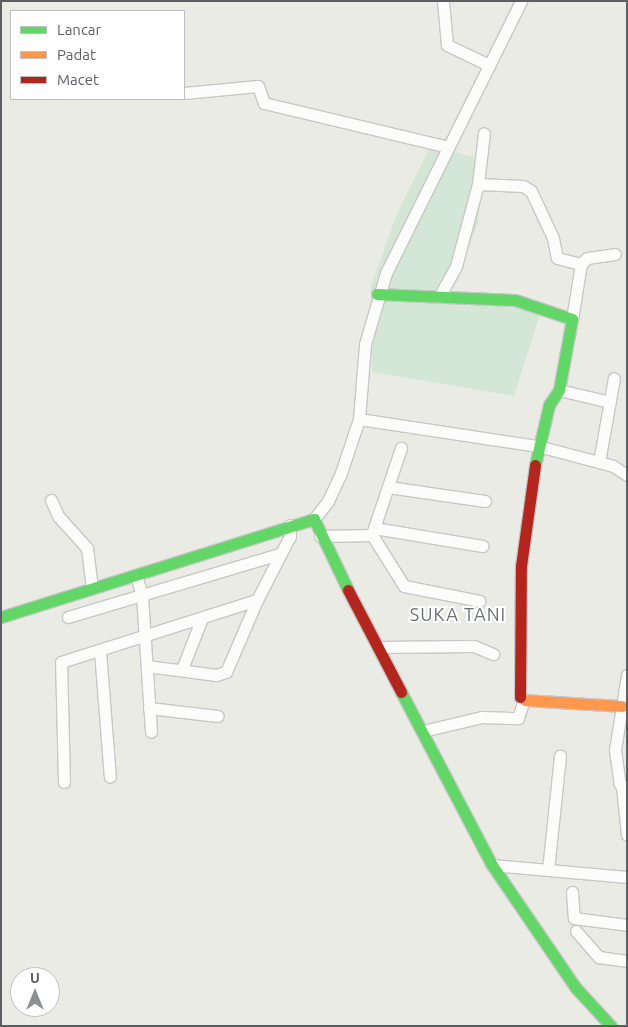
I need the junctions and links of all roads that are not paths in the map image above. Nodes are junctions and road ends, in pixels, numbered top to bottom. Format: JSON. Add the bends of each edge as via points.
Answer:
{"nodes":[{"id":1,"x":443,"y":1,"type":"edge"},
{"id":2,"x":521,"y":1,"type":"edge"},
{"id":3,"x":489,"y":65,"type":"junction"},
{"id":4,"x":185,"y":93,"type":"edge"},
{"id":5,"x":484,"y":132,"type":"dead end"},
{"id":6,"x":448,"y":147,"type":"junction"},
{"id":7,"x":478,"y":184,"type":"junction"},
{"id":8,"x":615,"y":254,"type":"dead end"},
{"id":9,"x":581,"y":264,"type":"junction"},
{"id":10,"x":377,"y":294,"type":"junction"},
{"id":11,"x":439,"y":297,"type":"junction"},
{"id":12,"x":572,"y":318,"type":"junction"},
{"id":13,"x":614,"y":378,"type":"dead end"},
{"id":14,"x":559,"y":390,"type":"junction"},
{"id":15,"x":610,"y":402,"type":"junction"},
{"id":16,"x":359,"y":419,"type":"junction"},
{"id":17,"x":538,"y":446,"type":"junction"},
{"id":18,"x":400,"y":448,"type":"dead end"},
{"id":19,"x":599,"y":462,"type":"junction"},
{"id":20,"x":627,"y":475,"type":"edge"},
{"id":21,"x":388,"y":487,"type":"junction"},
{"id":22,"x":50,"y":500,"type":"dead end"},
{"id":23,"x":485,"y":500,"type":"dead end"},
{"id":24,"x":314,"y":519,"type":"junction"},
{"id":25,"x":373,"y":531,"type":"junction"},
{"id":26,"x":320,"y":536,"type":"junction"},
{"id":27,"x":286,"y":541,"type":"junction"},
{"id":28,"x":483,"y":546,"type":"dead end"},
{"id":29,"x":140,"y":587,"type":"junction"},
{"id":30,"x":92,"y":588,"type":"junction"},
{"id":31,"x":257,"y":600,"type":"junction"},
{"id":32,"x":480,"y":601,"type":"dead end"},
{"id":33,"x":1,"y":617,"type":"edge"},
{"id":34,"x":68,"y":617,"type":"dead end"},
{"id":35,"x":202,"y":618,"type":"junction"},
{"id":36,"x":145,"y":635,"type":"junction"},
{"id":37,"x":379,"y":647,"type":"junction"},
{"id":38,"x":100,"y":652,"type":"junction"},
{"id":39,"x":493,"y":654,"type":"dead end"},
{"id":40,"x":147,"y":666,"type":"junction"},
{"id":41,"x":182,"y":669,"type":"junction"},
{"id":42,"x":627,"y":675,"type":"edge"},
{"id":43,"x":524,"y":699,"type":"junction"},
{"id":44,"x":622,"y":706,"type":"junction"},
{"id":45,"x":149,"y":708,"type":"junction"},
{"id":46,"x":218,"y":716,"type":"dead end"},
{"id":47,"x":423,"y":731,"type":"junction"},
{"id":48,"x":151,"y":732,"type":"dead end"},
{"id":49,"x":560,"y":756,"type":"dead end"},
{"id":50,"x":110,"y":777,"type":"dead end"},
{"id":51,"x":64,"y":782,"type":"dead end"},
{"id":52,"x":625,"y":787,"type":"edge"},
{"id":53,"x":627,"y":835,"type":"edge"},
{"id":54,"x":492,"y":866,"type":"junction"},
{"id":55,"x":548,"y":870,"type":"junction"},
{"id":56,"x":627,"y":877,"type":"edge"},
{"id":57,"x":572,"y":892,"type":"dead end"},
{"id":58,"x":627,"y":925,"type":"edge"},
{"id":59,"x":576,"y":931,"type":"dead end"},
{"id":60,"x":627,"y":961,"type":"edge"},
{"id":61,"x":611,"y":1026,"type":"edge"}],
"edges":[{"from":1,"to":3,"type":"street","via":[[447,45]]},
{"from":2,"to":3,"type":"street"},
{"from":3,"to":6,"type":"street"},
{"from":4,"to":6,"type":"street","via":[[256,86],[264,103]]},
{"from":5,"to":7,"type":"street"},
{"from":6,"to":10,"type":"street"},
{"from":7,"to":9,"type":"street","via":[[523,186],[531,191],[553,238],[557,258]]},
{"from":7,"to":11,"type":"street","via":[[456,266]]},
{"from":8,"to":9,"type":"street","via":[[587,258]]},
{"from":9,"to":12,"type":"street"},
{"from":10,"to":11,"type":"street"},
{"from":10,"to":16,"type":"street","via":[[365,344]]},
{"from":11,"to":12,"type":"street","via":[[515,300]]},
{"from":12,"to":14,"type":"street"},
{"from":13,"to":15,"type":"street"},
{"from":14,"to":15,"type":"street"},
{"from":14,"to":17,"type":"street","via":[[549,405]]},
{"from":15,"to":19,"type":"street"},
{"from":16,"to":17,"type":"street"},
{"from":16,"to":24,"type":"street","via":[[341,473],[328,501]]},
{"from":17,"to":19,"type":"street"},
{"from":17,"to":43,"type":"street","via":[[521,566],[517,685],[518,695]]},
{"from":18,"to":21,"type":"street"},
{"from":19,"to":20,"type":"street"},
{"from":21,"to":23,"type":"street"},
{"from":21,"to":25,"type":"street"},
{"from":22,"to":30,"type":"street","via":[[58,516],[87,548]]},
{"from":24,"to":26,"type":"street"},
{"from":24,"to":27,"type":"street"},
{"from":25,"to":26,"type":"street"},
{"from":25,"to":28,"type":"street"},
{"from":25,"to":32,"type":"street","via":[[404,586]]},
{"from":26,"to":37,"type":"street"},
{"from":27,"to":29,"type":"street"},
{"from":27,"to":29,"type":"street"},
{"from":27,"to":31,"type":"street"},
{"from":29,"to":30,"type":"street"},
{"from":29,"to":34,"type":"street"},
{"from":29,"to":36,"type":"street"},
{"from":30,"to":33,"type":"street"},
{"from":31,"to":35,"type":"street"},
{"from":31,"to":41,"type":"street","via":[[226,672],[216,675]]},
{"from":35,"to":36,"type":"street"},
{"from":35,"to":41,"type":"street"},
{"from":36,"to":38,"type":"street"},
{"from":36,"to":40,"type":"street"},
{"from":37,"to":39,"type":"street","via":[[474,646]]},
{"from":37,"to":47,"type":"street"},
{"from":38,"to":50,"type":"street"},
{"from":38,"to":51,"type":"street","via":[[59,664]]},
{"from":40,"to":41,"type":"street"},
{"from":40,"to":45,"type":"street"},
{"from":42,"to":44,"type":"street"},
{"from":43,"to":44,"type":"street"},
{"from":43,"to":47,"type":"street","via":[[518,718],[482,717]]},
{"from":44,"to":52,"type":"street","via":[[615,750]]},
{"from":45,"to":46,"type":"street"},
{"from":45,"to":48,"type":"street"},
{"from":47,"to":54,"type":"street"},
{"from":49,"to":55,"type":"street"},
{"from":52,"to":53,"type":"street"},
{"from":54,"to":55,"type":"street"},
{"from":54,"to":61,"type":"street","via":[[576,988]]},
{"from":55,"to":56,"type":"street"},
{"from":57,"to":58,"type":"street","via":[[574,918]]},
{"from":59,"to":60,"type":"street","via":[[599,957]]}]}
